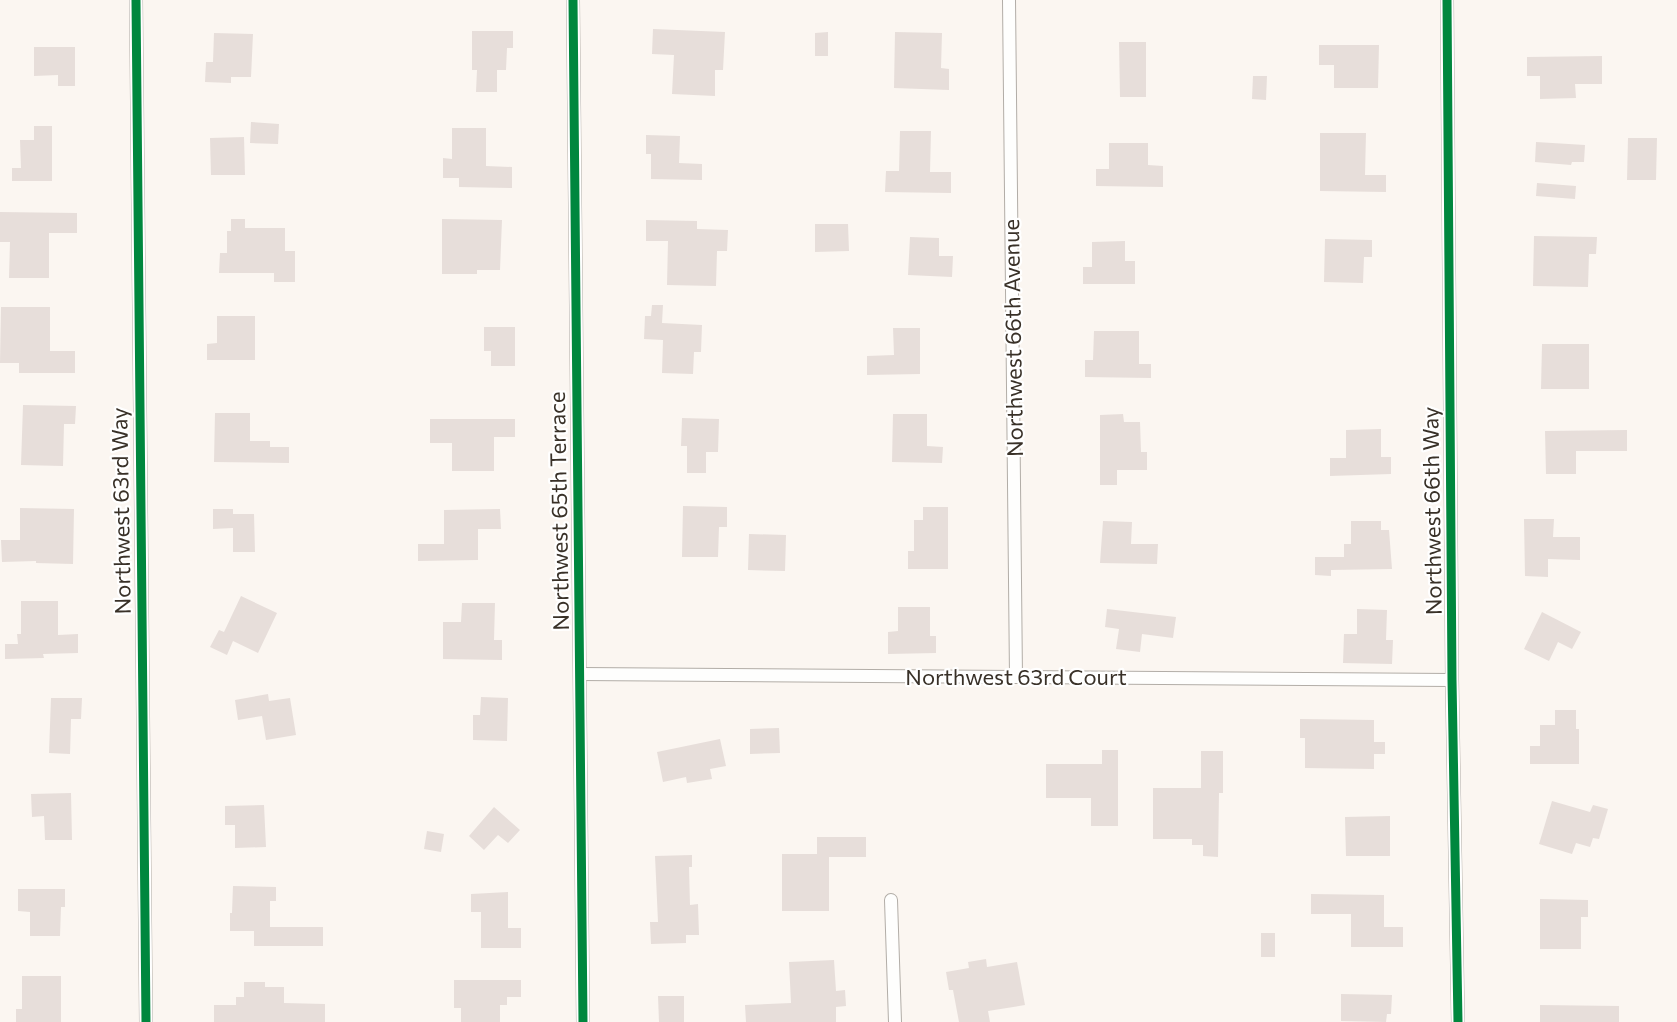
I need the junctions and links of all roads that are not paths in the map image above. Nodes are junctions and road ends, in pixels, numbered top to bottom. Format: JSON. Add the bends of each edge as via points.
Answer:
{"nodes":[{"id":1,"x":136,"y":0,"type":"edge"},
{"id":2,"x":573,"y":0,"type":"edge"},
{"id":3,"x":1009,"y":0,"type":"edge"},
{"id":4,"x":1447,"y":0,"type":"edge"},
{"id":5,"x":580,"y":674,"type":"junction"},
{"id":6,"x":1016,"y":677,"type":"junction"},
{"id":7,"x":1452,"y":680,"type":"junction"},
{"id":8,"x":891,"y":900,"type":"dead end"},
{"id":9,"x":146,"y":1022,"type":"edge"},
{"id":10,"x":583,"y":1022,"type":"edge"},
{"id":11,"x":894,"y":1022,"type":"edge"},
{"id":12,"x":1458,"y":1022,"type":"edge"}],
"edges":[{"from":1,"to":9,"type":"street","name":"Northwest 63rd Way"},
{"from":2,"to":5,"type":"street","name":"Northwest 65th Terrace"},
{"from":3,"to":6,"type":"street","name":"Northwest 66th Avenue"},
{"from":4,"to":7,"type":"street","name":"Northwest 66th Way"},
{"from":5,"to":6,"type":"street","name":"Northwest 63rd Court"},
{"from":5,"to":10,"type":"street","name":"Northwest 65th Terrace"},
{"from":6,"to":7,"type":"street","name":"Northwest 63rd Court"},
{"from":7,"to":12,"type":"street","name":"Northwest 66th Way"},
{"from":8,"to":11,"type":"street"}]}
